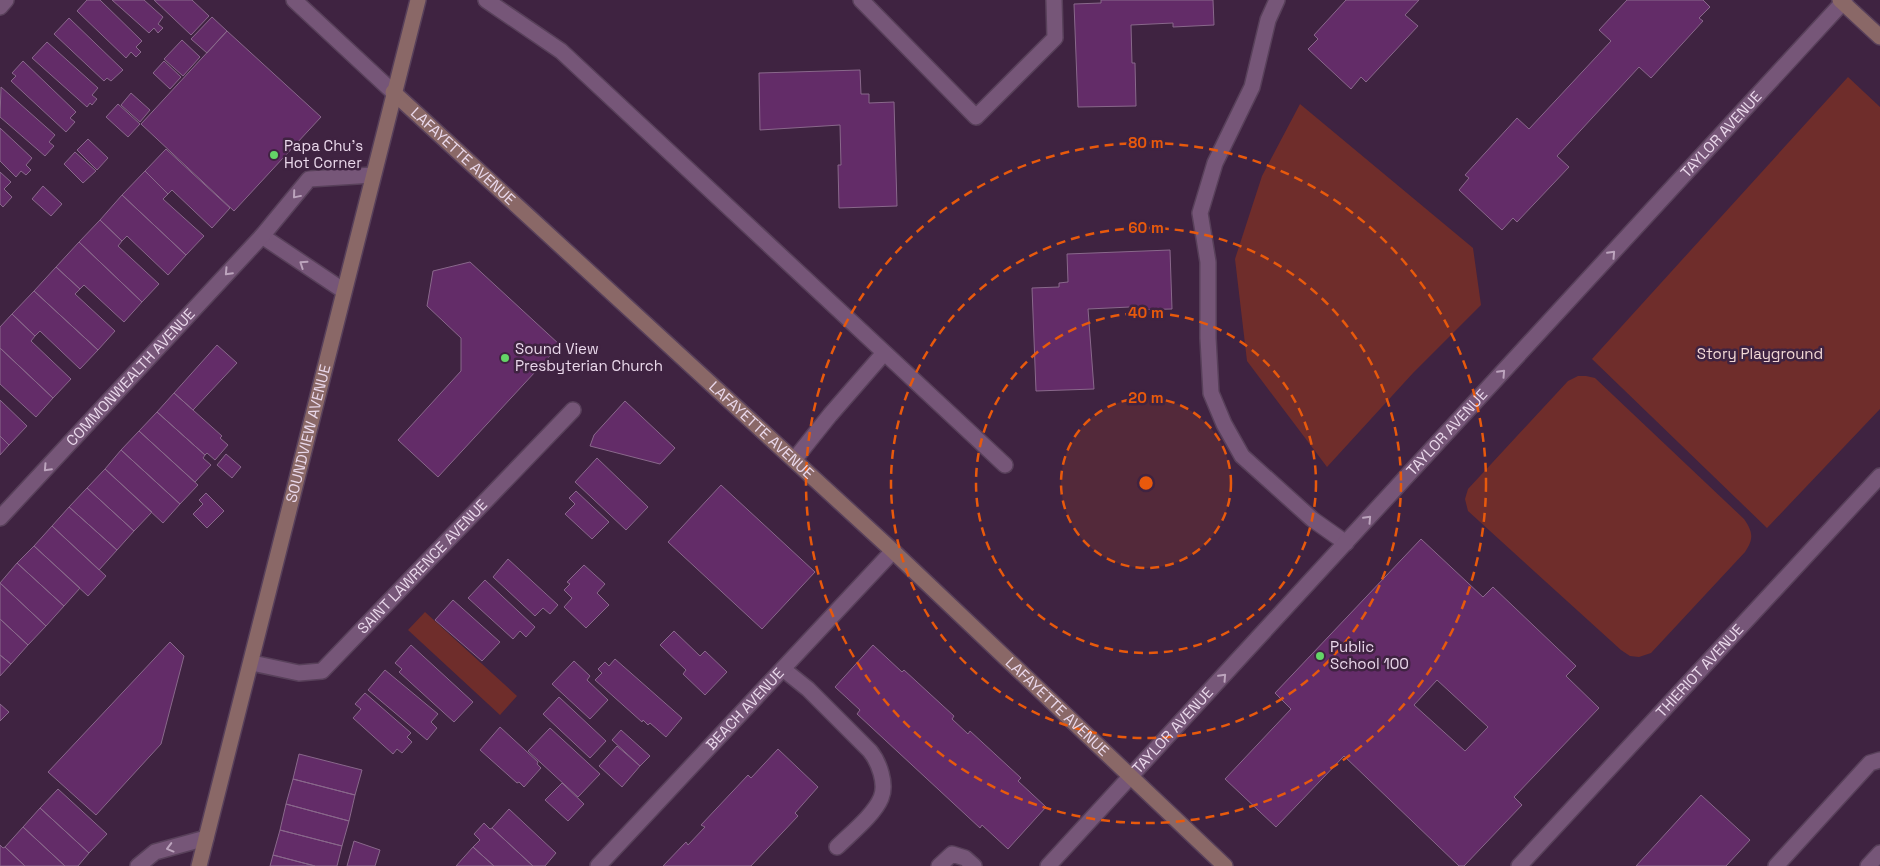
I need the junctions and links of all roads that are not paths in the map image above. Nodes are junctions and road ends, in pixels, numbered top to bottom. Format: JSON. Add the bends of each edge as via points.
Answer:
{"nodes":[{"id":1,"x":6,"y":0,"type":"edge"},
{"id":2,"x":294,"y":0,"type":"edge"},
{"id":3,"x":418,"y":0,"type":"edge"},
{"id":4,"x":486,"y":0,"type":"edge"},
{"id":5,"x":861,"y":0,"type":"edge"},
{"id":6,"x":1054,"y":0,"type":"edge"},
{"id":7,"x":1277,"y":0,"type":"edge"},
{"id":8,"x":1843,"y":1,"type":"edge"},
{"id":9,"x":0,"y":7,"type":"edge"},
{"id":10,"x":1880,"y":37,"type":"edge"},
{"id":11,"x":393,"y":92,"type":"junction"},
{"id":12,"x":373,"y":176,"type":"junction"},
{"id":13,"x":262,"y":236,"type":"junction"},
{"id":14,"x":344,"y":291,"type":"junction"},
{"id":15,"x":884,"y":353,"type":"junction"},
{"id":16,"x":574,"y":410,"type":"dead end"},
{"id":17,"x":794,"y":460,"type":"junction"},
{"id":18,"x":1004,"y":466,"type":"dead end"},
{"id":19,"x":1880,"y":476,"type":"edge"},
{"id":20,"x":0,"y":518,"type":"edge"},
{"id":21,"x":1346,"y":543,"type":"junction"},
{"id":22,"x":892,"y":551,"type":"junction"},
{"id":23,"x":252,"y":662,"type":"junction"},
{"id":24,"x":783,"y":669,"type":"junction"},
{"id":25,"x":1880,"y":760,"type":"edge"},
{"id":26,"x":1130,"y":777,"type":"junction"},
{"id":27,"x":206,"y":838,"type":"junction"},
{"id":28,"x":837,"y":847,"type":"dead end"},
{"id":29,"x":1880,"y":853,"type":"edge"},
{"id":30,"x":138,"y":866,"type":"edge"},
{"id":31,"x":199,"y":866,"type":"edge"},
{"id":32,"x":598,"y":866,"type":"edge"},
{"id":33,"x":939,"y":866,"type":"edge"},
{"id":34,"x":974,"y":866,"type":"edge"},
{"id":35,"x":1048,"y":866,"type":"edge"},
{"id":36,"x":1225,"y":866,"type":"edge"},
{"id":37,"x":1519,"y":866,"type":"edge"},
{"id":38,"x":1776,"y":866,"type":"edge"},
{"id":39,"x":1868,"y":866,"type":"edge"}],
"edges":[{"from":1,"to":9,"type":"street"},
{"from":2,"to":11,"type":"street","name":"LAFAYETTE AVENUE"},
{"from":3,"to":11,"type":"street","name":"SOUNDVIEW AVENUE"},
{"from":4,"to":15,"type":"street","via":[[561,51]]},
{"from":5,"to":6,"type":"street","via":[[976,117],[1055,38]]},
{"from":7,"to":21,"type":"street","via":[[1268,20],[1252,87],[1215,163],[1200,213],[1208,262],[1211,393],[1242,456],[1312,519]]},
{"from":8,"to":10,"type":"street"},
{"from":21,"to":8,"type":"street","name":"TAYLOR AVENUE","one_way":true},
{"from":11,"to":12,"type":"street","name":"SOUNDVIEW AVENUE"},
{"from":11,"to":17,"type":"street","name":"LAFAYETTE AVENUE"},
{"from":12,"to":13,"type":"street","name":"COMMONWEALTH AVENUE","one_way":true,"via":[[309,179]]},
{"from":12,"to":14,"type":"street","name":"SOUNDVIEW AVENUE"},
{"from":14,"to":13,"type":"street","one_way":true},
{"from":13,"to":20,"type":"street","name":"COMMONWEALTH AVENUE","one_way":true},
{"from":14,"to":23,"type":"street","name":"SOUNDVIEW AVENUE"},
{"from":15,"to":17,"type":"street"},
{"from":15,"to":18,"type":"street"},
{"from":16,"to":23,"type":"street","name":"SAINT LAWRENCE AVENUE","via":[[322,671],[299,673]]},
{"from":17,"to":22,"type":"street","name":"LAFAYETTE AVENUE"},
{"from":19,"to":37,"type":"street","name":"THIERIOT AVENUE"},
{"from":26,"to":21,"type":"street","name":"TAYLOR AVENUE","one_way":true},
{"from":22,"to":24,"type":"street","name":"BEACH AVENUE"},
{"from":22,"to":26,"type":"street","name":"LAFAYETTE AVENUE"},
{"from":23,"to":27,"type":"street","name":"SOUNDVIEW AVENUE"},
{"from":24,"to":28,"type":"street","via":[[808,689],[878,760],[882,796],[874,809]]},
{"from":24,"to":32,"type":"street","name":"BEACH AVENUE"},
{"from":25,"to":38,"type":"street","via":[[1870,763]]},
{"from":26,"to":35,"type":"street","name":"TAYLOR AVENUE"},
{"from":26,"to":36,"type":"street","name":"LAFAYETTE AVENUE"},
{"from":27,"to":30,"type":"street","one_way":true,"via":[[155,852]]},
{"from":27,"to":31,"type":"street","name":"SOUNDVIEW AVENUE"},
{"from":29,"to":39,"type":"street"},
{"from":33,"to":34,"type":"street","via":[[952,854],[965,858]]}]}
